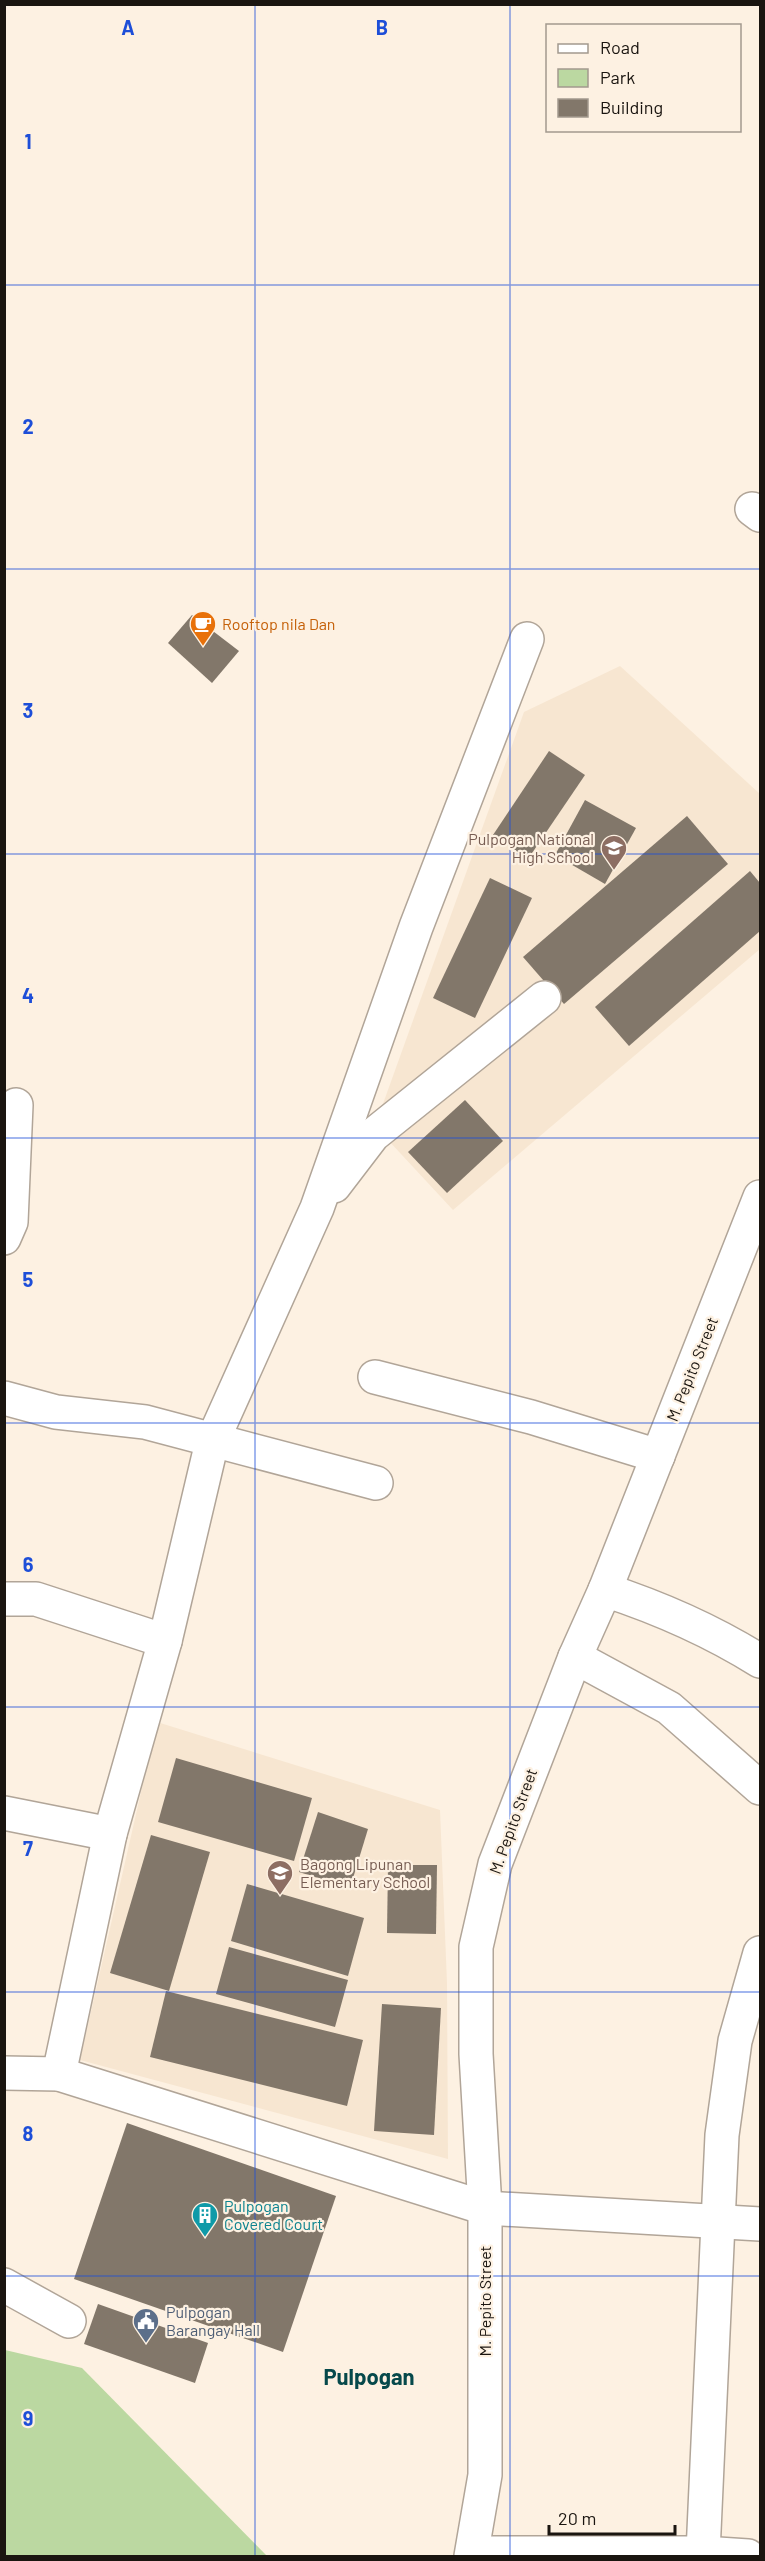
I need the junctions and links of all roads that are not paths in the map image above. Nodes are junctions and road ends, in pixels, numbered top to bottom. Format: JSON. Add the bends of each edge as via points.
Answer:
{"nodes":[{"id":1,"x":527,"y":639,"type":"dead end"},
{"id":2,"x":544,"y":998,"type":"dead end"},
{"id":3,"x":16,"y":1105,"type":"dead end"},
{"id":4,"x":760,"y":1197,"type":"edge"},
{"id":5,"x":317,"y":1208,"type":"junction"},
{"id":6,"x":4,"y":1238,"type":"edge"},
{"id":7,"x":375,"y":1377,"type":"dead end"},
{"id":8,"x":4,"y":1398,"type":"edge"},
{"id":9,"x":212,"y":1442,"type":"junction"},
{"id":10,"x":658,"y":1456,"type":"junction"},
{"id":11,"x":376,"y":1484,"type":"dead end"},
{"id":12,"x":605,"y":1590,"type":"junction"},
{"id":13,"x":4,"y":1599,"type":"edge"},
{"id":14,"x":165,"y":1641,"type":"junction"},
{"id":15,"x":575,"y":1657,"type":"junction"},
{"id":16,"x":760,"y":1661,"type":"edge"},
{"id":17,"x":760,"y":1788,"type":"edge"},
{"id":18,"x":4,"y":1813,"type":"edge"},
{"id":19,"x":110,"y":1834,"type":"junction"},
{"id":20,"x":760,"y":1953,"type":"edge"},
{"id":21,"x":4,"y":2073,"type":"edge"},
{"id":22,"x":59,"y":2074,"type":"junction"},
{"id":23,"x":485,"y":2208,"type":"junction"},
{"id":24,"x":719,"y":2224,"type":"junction"},
{"id":25,"x":760,"y":2224,"type":"edge"},
{"id":26,"x":4,"y":2285,"type":"edge"},
{"id":27,"x":69,"y":2321,"type":"dead end"},
{"id":28,"x":703,"y":2553,"type":"junction"},
{"id":29,"x":472,"y":2554,"type":"edge"},
{"id":30,"x":748,"y":2556,"type":"edge"}],
"edges":[{"from":1,"to":5,"type":"street","via":[[416,927]]},
{"from":2,"to":5,"type":"street","via":[[373,1135]]},
{"from":3,"to":6,"type":"street","via":[[11,1222]]},
{"from":4,"to":10,"type":"street","name":"M. Pepito Street"},
{"from":5,"to":9,"type":"street"},
{"from":7,"to":10,"type":"street","via":[[531,1417]]},
{"from":8,"to":9,"type":"street","via":[[56,1412],[146,1422]]},
{"from":9,"to":11,"type":"street"},
{"from":9,"to":14,"type":"street"},
{"from":10,"to":12,"type":"street","name":"M. Pepito Street"},
{"from":12,"to":15,"type":"street","name":"M. Pepito Street"},
{"from":12,"to":16,"type":"street","via":[[653,1606]]},
{"from":13,"to":14,"type":"street","via":[[36,1599]]},
{"from":14,"to":19,"type":"street"},
{"from":15,"to":17,"type":"street","via":[[669,1708]]},
{"from":15,"to":23,"type":"street","name":"M. Pepito Street","via":[[495,1864],[476,1947],[476,2054]]},
{"from":18,"to":19,"type":"street"},
{"from":19,"to":22,"type":"street"},
{"from":20,"to":24,"type":"street","via":[[735,2041],[722,2135]]},
{"from":21,"to":22,"type":"street"},
{"from":22,"to":23,"type":"street"},
{"from":23,"to":24,"type":"street"},
{"from":23,"to":29,"type":"street","name":"M. Pepito Street","via":[[485,2475]]},
{"from":24,"to":25,"type":"street"},
{"from":24,"to":28,"type":"street"},
{"from":26,"to":27,"type":"street"},
{"from":28,"to":29,"type":"street"},
{"from":28,"to":30,"type":"street"}]}
